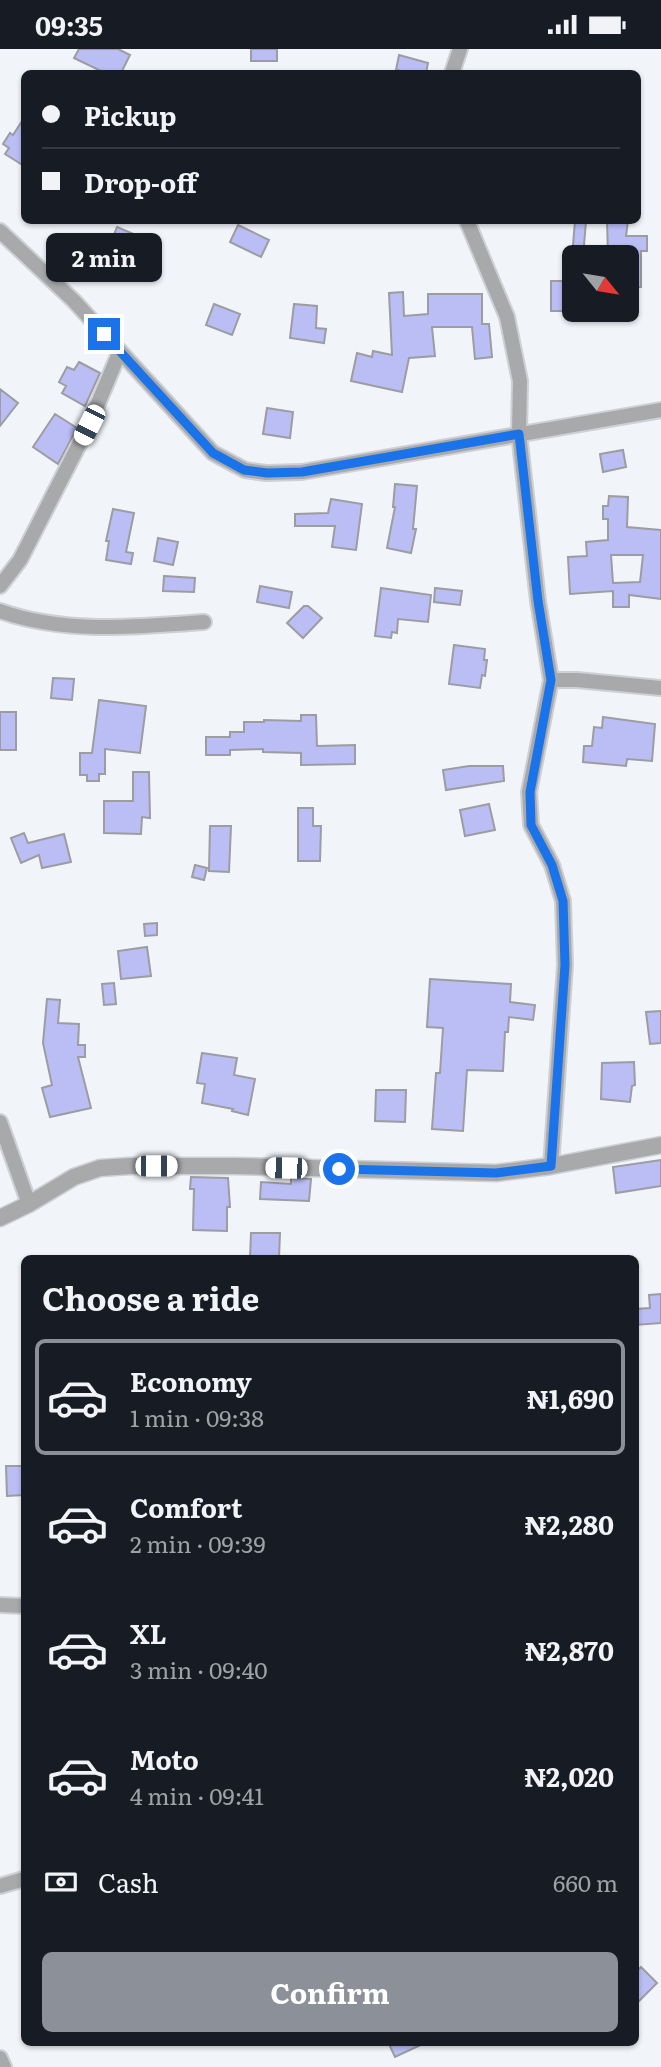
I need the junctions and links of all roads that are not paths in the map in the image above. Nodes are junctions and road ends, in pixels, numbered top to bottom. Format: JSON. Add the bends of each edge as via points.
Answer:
{"nodes":[{"id":1,"x":460,"y":49,"type":"edge"},
{"id":2,"x":453,"y":70,"type":"edge"},
{"id":3,"x":468,"y":224,"type":"edge"},
{"id":4,"x":0,"y":231,"type":"edge"},
{"id":5,"x":120,"y":351,"type":"junction"},
{"id":6,"x":661,"y":410,"type":"edge"},
{"id":7,"x":519,"y":434,"type":"junction"},
{"id":8,"x":0,"y":586,"type":"edge"},
{"id":9,"x":0,"y":611,"type":"edge"},
{"id":10,"x":204,"y":622,"type":"dead end"},
{"id":11,"x":551,"y":680,"type":"junction"},
{"id":12,"x":661,"y":688,"type":"edge"},
{"id":13,"x":0,"y":1122,"type":"edge"},
{"id":14,"x":661,"y":1145,"type":"edge"},
{"id":15,"x":551,"y":1166,"type":"junction"},
{"id":16,"x":29,"y":1204,"type":"junction"},
{"id":17,"x":0,"y":1218,"type":"edge"},
{"id":18,"x":0,"y":1605,"type":"edge"},
{"id":19,"x":21,"y":1607,"type":"edge"},
{"id":20,"x":21,"y":1880,"type":"edge"},
{"id":21,"x":0,"y":1886,"type":"edge"},
{"id":22,"x":0,"y":2058,"type":"edge"},
{"id":23,"x":4,"y":2067,"type":"edge"}],
"edges":[{"from":1,"to":2,"type":"street"},
{"from":3,"to":7,"type":"street","via":[[507,317],[520,381]]},
{"from":4,"to":5,"type":"street"},
{"from":5,"to":7,"type":"street","via":[[213,453],[244,470],[302,472]]},
{"from":5,"to":8,"type":"street","via":[[89,425],[20,560]]},
{"from":6,"to":7,"type":"street"},
{"from":7,"to":11,"type":"street"},
{"from":9,"to":10,"type":"street","via":[[24,619],[97,627]]},
{"from":11,"to":12,"type":"street"},
{"from":11,"to":15,"type":"street","via":[[530,792],[531,825],[552,865],[563,901],[565,965]]},
{"from":13,"to":16,"type":"street"},
{"from":14,"to":15,"type":"street"},
{"from":15,"to":16,"type":"street","via":[[496,1173],[234,1166],[100,1168],[74,1177]]},
{"from":16,"to":17,"type":"street"},
{"from":18,"to":19,"type":"street"},
{"from":20,"to":21,"type":"street"},
{"from":22,"to":23,"type":"street"}]}
